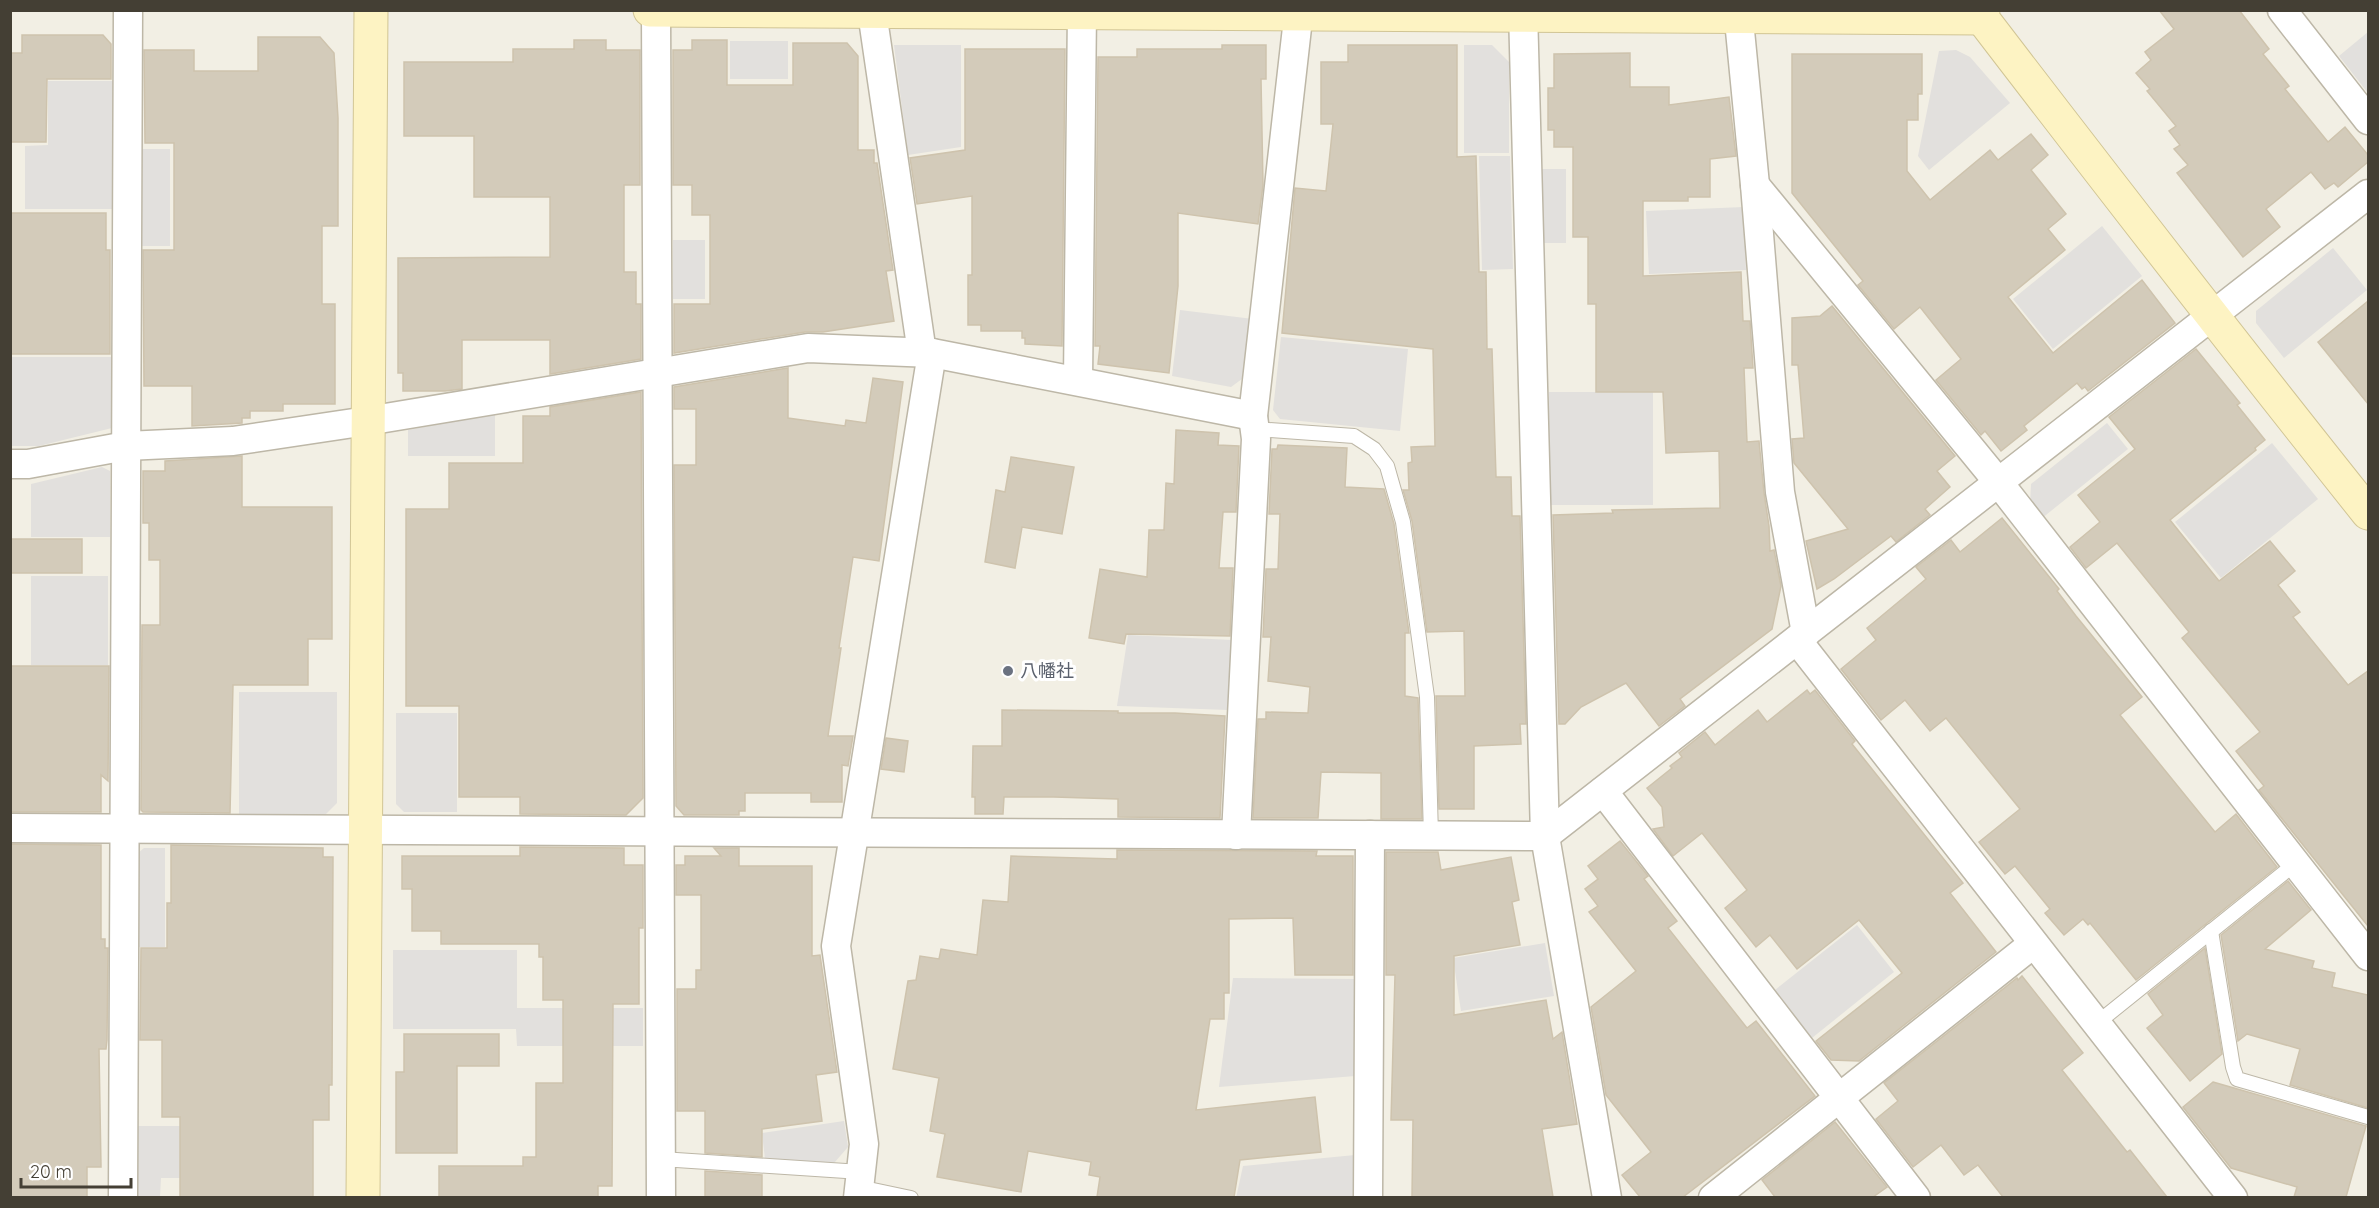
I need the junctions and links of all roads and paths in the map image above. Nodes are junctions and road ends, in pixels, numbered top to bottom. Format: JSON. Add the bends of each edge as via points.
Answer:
{"nodes":[{"id":1,"x":128,"y":10,"type":"edge"},
{"id":2,"x":370,"y":10,"type":"edge"},
{"id":3,"x":650,"y":10,"type":"edge"},
{"id":4,"x":656,"y":10,"type":"edge"},
{"id":5,"x":2282,"y":10,"type":"edge"},
{"id":6,"x":866,"y":12,"type":"edge"},
{"id":7,"x":1082,"y":12,"type":"edge"},
{"id":8,"x":1299,"y":13,"type":"edge"},
{"id":9,"x":1523,"y":13,"type":"edge"},
{"id":10,"x":1738,"y":14,"type":"edge"},
{"id":11,"x":1982,"y":14,"type":"edge"},
{"id":12,"x":2368,"y":120,"type":"edge"},
{"id":13,"x":1755,"y":184,"type":"junction"},
{"id":14,"x":2368,"y":194,"type":"edge"},
{"id":15,"x":2212,"y":317,"type":"junction"},
{"id":16,"x":927,"y":353,"type":"junction"},
{"id":17,"x":659,"y":372,"type":"junction"},
{"id":18,"x":1078,"y":381,"type":"junction"},
{"id":19,"x":367,"y":421,"type":"junction"},
{"id":20,"x":1254,"y":422,"type":"junction"},
{"id":21,"x":126,"y":446,"type":"junction"},
{"id":22,"x":10,"y":464,"type":"edge"},
{"id":23,"x":1999,"y":483,"type":"junction"},
{"id":24,"x":2368,"y":513,"type":"edge"},
{"id":25,"x":1801,"y":636,"type":"junction"},
{"id":26,"x":1603,"y":790,"type":"junction"},
{"id":27,"x":10,"y":828,"type":"edge"},
{"id":28,"x":125,"y":828,"type":"junction"},
{"id":29,"x":366,"y":829,"type":"junction"},
{"id":30,"x":661,"y":832,"type":"junction"},
{"id":31,"x":854,"y":833,"type":"junction"},
{"id":32,"x":1236,"y":835,"type":"junction"},
{"id":33,"x":1370,"y":835,"type":"junction"},
{"id":34,"x":1431,"y":835,"type":"junction"},
{"id":35,"x":1545,"y":836,"type":"junction"},
{"id":36,"x":2295,"y":863,"type":"junction"},
{"id":37,"x":2211,"y":931,"type":"junction"},
{"id":38,"x":2033,"y":944,"type":"junction"},
{"id":39,"x":2368,"y":956,"type":"edge"},
{"id":40,"x":2096,"y":1024,"type":"junction"},
{"id":41,"x":1840,"y":1098,"type":"junction"},
{"id":42,"x":2368,"y":1117,"type":"edge"},
{"id":43,"x":661,"y":1159,"type":"junction"},
{"id":44,"x":859,"y":1186,"type":"edge"},
{"id":45,"x":123,"y":1197,"type":"edge"},
{"id":46,"x":363,"y":1197,"type":"edge"},
{"id":47,"x":661,"y":1197,"type":"edge"},
{"id":48,"x":911,"y":1197,"type":"edge"},
{"id":49,"x":1368,"y":1197,"type":"edge"},
{"id":50,"x":1607,"y":1197,"type":"edge"},
{"id":51,"x":1713,"y":1197,"type":"edge"},
{"id":52,"x":1916,"y":1197,"type":"edge"},
{"id":53,"x":2233,"y":1197,"type":"edge"}],
"edges":[{"from":1,"to":21,"type":"street"},
{"from":2,"to":19,"type":"street"},
{"from":3,"to":4,"type":"street"},
{"from":4,"to":6,"type":"street"},
{"from":4,"to":17,"type":"street"},
{"from":5,"to":12,"type":"street"},
{"from":6,"to":7,"type":"street"},
{"from":6,"to":16,"type":"street"},
{"from":7,"to":8,"type":"street"},
{"from":7,"to":18,"type":"street"},
{"from":8,"to":9,"type":"street"},
{"from":8,"to":20,"type":"street"},
{"from":9,"to":10,"type":"street"},
{"from":9,"to":35,"type":"street"},
{"from":10,"to":11,"type":"street"},
{"from":10,"to":13,"type":"street"},
{"from":11,"to":15,"type":"street"},
{"from":13,"to":23,"type":"street"},
{"from":13,"to":25,"type":"street","via":[[1780,492]]},
{"from":14,"to":15,"type":"street"},
{"from":15,"to":23,"type":"street"},
{"from":15,"to":24,"type":"street"},
{"from":16,"to":17,"type":"street","via":[[808,348]]},
{"from":16,"to":18,"type":"street"},
{"from":16,"to":31,"type":"street"},
{"from":17,"to":19,"type":"street"},
{"from":17,"to":30,"type":"street"},
{"from":18,"to":20,"type":"street"},
{"from":19,"to":21,"type":"street","via":[[232,441]]},
{"from":19,"to":29,"type":"street"},
{"from":20,"to":32,"type":"street"},
{"from":20,"to":34,"type":"lane","via":[[1354,436],[1374,450],[1387,466],[1403,522],[1427,697]]},
{"from":21,"to":22,"type":"street"},
{"from":21,"to":28,"type":"street"},
{"from":23,"to":25,"type":"street"},
{"from":23,"to":36,"type":"street"},
{"from":25,"to":26,"type":"street"},
{"from":25,"to":38,"type":"street"},
{"from":26,"to":35,"type":"street"},
{"from":26,"to":41,"type":"street"},
{"from":27,"to":28,"type":"street"},
{"from":28,"to":29,"type":"street"},
{"from":28,"to":45,"type":"street"},
{"from":29,"to":30,"type":"street"},
{"from":29,"to":46,"type":"street"},
{"from":30,"to":31,"type":"street"},
{"from":30,"to":43,"type":"street"},
{"from":31,"to":32,"type":"street"},
{"from":31,"to":44,"type":"street","via":[[836,946],[864,1144]]},
{"from":32,"to":33,"type":"street"},
{"from":33,"to":34,"type":"street"},
{"from":33,"to":49,"type":"street"},
{"from":34,"to":35,"type":"street"},
{"from":35,"to":50,"type":"street"},
{"from":36,"to":37,"type":"lane"},
{"from":36,"to":39,"type":"street"},
{"from":37,"to":40,"type":"lane"},
{"from":37,"to":42,"type":"lane","via":[[2237,1079]]},
{"from":38,"to":40,"type":"street"},
{"from":38,"to":41,"type":"street"},
{"from":40,"to":53,"type":"street"},
{"from":41,"to":51,"type":"street"},
{"from":41,"to":52,"type":"street"},
{"from":43,"to":44,"type":"lane"},
{"from":43,"to":47,"type":"street"},
{"from":44,"to":48,"type":"lane"}]}
